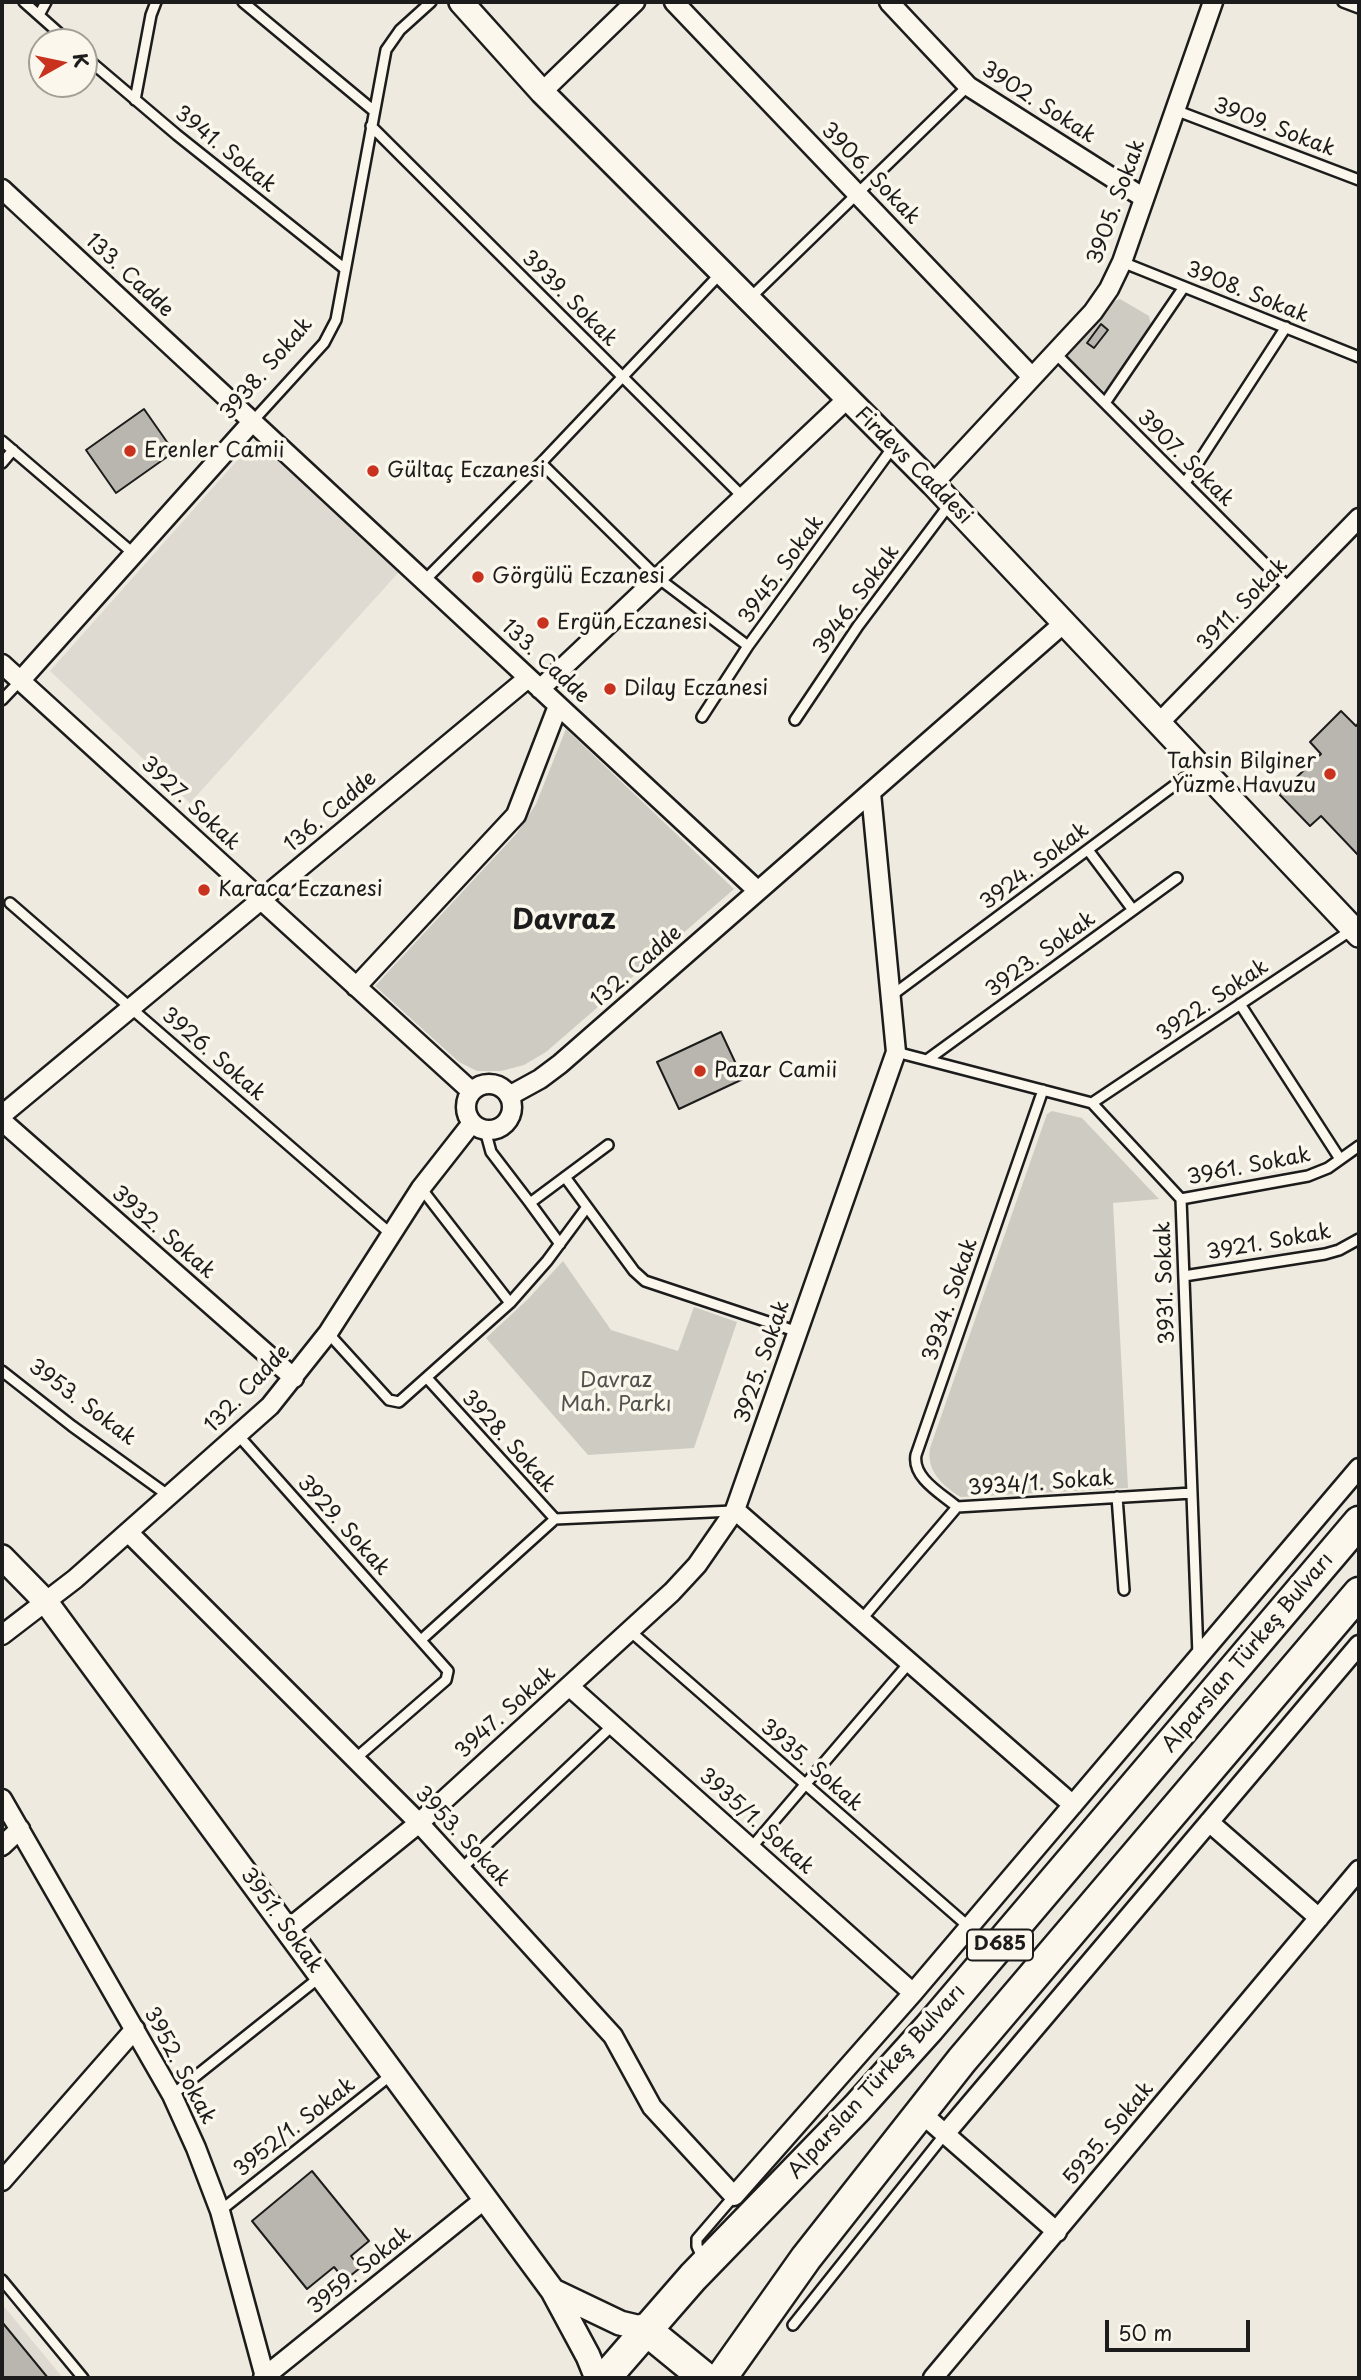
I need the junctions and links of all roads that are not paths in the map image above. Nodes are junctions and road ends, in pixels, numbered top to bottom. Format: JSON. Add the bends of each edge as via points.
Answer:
{"nodes":[{"id":1,"x":24,"y":2,"type":"edge"},
{"id":2,"x":46,"y":2,"type":"edge"},
{"id":3,"x":156,"y":2,"type":"edge"},
{"id":4,"x":243,"y":2,"type":"edge"},
{"id":5,"x":431,"y":2,"type":"edge"},
{"id":6,"x":461,"y":2,"type":"edge"},
{"id":7,"x":635,"y":2,"type":"edge"},
{"id":8,"x":674,"y":2,"type":"edge"},
{"id":9,"x":888,"y":2,"type":"edge"},
{"id":10,"x":1213,"y":2,"type":"edge"},
{"id":11,"x":1343,"y":2,"type":"edge"},
{"id":12,"x":1359,"y":8,"type":"edge"},
{"id":13,"x":39,"y":15,"type":"junction"},
{"id":14,"x":53,"y":28,"type":"edge"},
{"id":15,"x":98,"y":68,"type":"edge"},
{"id":16,"x":968,"y":86,"type":"junction"},
{"id":17,"x":542,"y":92,"type":"junction"},
{"id":18,"x":135,"y":100,"type":"junction"},
{"id":19,"x":1175,"y":110,"type":"junction"},
{"id":20,"x":374,"y":111,"type":"junction"},
{"id":21,"x":371,"y":126,"type":"junction"},
{"id":22,"x":1359,"y":180,"type":"edge"},
{"id":23,"x":2,"y":189,"type":"edge"},
{"id":24,"x":857,"y":193,"type":"junction"},
{"id":25,"x":1144,"y":198,"type":"junction"},
{"id":26,"x":1122,"y":262,"type":"junction"},
{"id":27,"x":345,"y":269,"type":"junction"},
{"id":28,"x":722,"y":273,"type":"junction"},
{"id":29,"x":1184,"y":287,"type":"junction"},
{"id":30,"x":748,"y":300,"type":"junction"},
{"id":31,"x":1286,"y":327,"type":"junction"},
{"id":32,"x":1055,"y":353,"type":"junction"},
{"id":33,"x":1359,"y":357,"type":"edge"},
{"id":34,"x":623,"y":377,"type":"junction"},
{"id":35,"x":1032,"y":377,"type":"junction"},
{"id":36,"x":847,"y":399,"type":"junction"},
{"id":37,"x":1105,"y":403,"type":"junction"},
{"id":38,"x":252,"y":422,"type":"junction"},
{"id":39,"x":2,"y":441,"type":"edge"},
{"id":40,"x":894,"y":446,"type":"junction"},
{"id":41,"x":13,"y":450,"type":"junction"},
{"id":42,"x":2,"y":463,"type":"edge"},
{"id":43,"x":541,"y":463,"type":"junction"},
{"id":44,"x":1185,"y":483,"type":"junction"},
{"id":45,"x":933,"y":484,"type":"junction"},
{"id":46,"x":743,"y":497,"type":"junction"},
{"id":47,"x":951,"y":503,"type":"junction"},
{"id":48,"x":1359,"y":518,"type":"edge"},
{"id":49,"x":134,"y":554,"type":"junction"},
{"id":50,"x":658,"y":578,"type":"junction"},
{"id":51,"x":424,"y":581,"type":"junction"},
{"id":52,"x":1290,"y":589,"type":"junction"},
{"id":53,"x":1064,"y":622,"type":"junction"},
{"id":54,"x":748,"y":646,"type":"junction"},
{"id":55,"x":2,"y":664,"type":"edge"},
{"id":56,"x":21,"y":680,"type":"junction"},
{"id":57,"x":534,"y":683,"type":"junction"},
{"id":58,"x":2,"y":700,"type":"edge"},
{"id":59,"x":558,"y":706,"type":"junction"},
{"id":60,"x":702,"y":717,"type":"dead end"},
{"id":61,"x":795,"y":720,"type":"dead end"},
{"id":62,"x":1159,"y":723,"type":"junction"},
{"id":63,"x":1200,"y":766,"type":"junction"},
{"id":64,"x":871,"y":793,"type":"junction"},
{"id":65,"x":1088,"y":850,"type":"junction"},
{"id":66,"x":1177,"y":878,"type":"dead end"},
{"id":67,"x":758,"y":891,"type":"junction"},
{"id":68,"x":261,"y":900,"type":"junction"},
{"id":69,"x":10,"y":902,"type":"dead end"},
{"id":70,"x":1133,"y":910,"type":"junction"},
{"id":71,"x":1356,"y":932,"type":"edge"},
{"id":72,"x":356,"y":987,"type":"junction"},
{"id":73,"x":891,"y":996,"type":"junction"},
{"id":74,"x":1241,"y":1004,"type":"junction"},
{"id":75,"x":131,"y":1008,"type":"junction"},
{"id":76,"x":896,"y":1052,"type":"junction"},
{"id":77,"x":927,"y":1060,"type":"junction"},
{"id":78,"x":1043,"y":1090,"type":"junction"},
{"id":79,"x":471,"y":1091,"type":"junction"},
{"id":80,"x":509,"y":1096,"type":"junction"},
{"id":81,"x":1092,"y":1102,"type":"junction"},
{"id":82,"x":2,"y":1115,"type":"edge"},
{"id":83,"x":2,"y":1121,"type":"edge"},
{"id":84,"x":478,"y":1126,"type":"junction"},
{"id":85,"x":608,"y":1145,"type":"dead end"},
{"id":86,"x":1359,"y":1146,"type":"edge"},
{"id":87,"x":1340,"y":1159,"type":"junction"},
{"id":88,"x":565,"y":1177,"type":"junction"},
{"id":89,"x":421,"y":1188,"type":"junction"},
{"id":90,"x":1181,"y":1199,"type":"junction"},
{"id":91,"x":530,"y":1203,"type":"junction"},
{"id":92,"x":587,"y":1207,"type":"junction"},
{"id":93,"x":392,"y":1235,"type":"junction"},
{"id":94,"x":1359,"y":1240,"type":"edge"},
{"id":95,"x":560,"y":1244,"type":"junction"},
{"id":96,"x":1184,"y":1276,"type":"junction"},
{"id":97,"x":510,"y":1303,"type":"junction"},
{"id":98,"x":798,"y":1332,"type":"junction"},
{"id":99,"x":328,"y":1333,"type":"junction"},
{"id":100,"x":2,"y":1371,"type":"edge"},
{"id":101,"x":294,"y":1378,"type":"junction"},
{"id":102,"x":427,"y":1378,"type":"junction"},
{"id":103,"x":238,"y":1435,"type":"junction"},
{"id":104,"x":1359,"y":1468,"type":"edge"},
{"id":105,"x":1192,"y":1493,"type":"junction"},
{"id":106,"x":169,"y":1496,"type":"junction"},
{"id":107,"x":1117,"y":1497,"type":"junction"},
{"id":108,"x":957,"y":1507,"type":"junction"},
{"id":109,"x":735,"y":1510,"type":"junction"},
{"id":110,"x":555,"y":1519,"type":"junction"},
{"id":111,"x":1359,"y":1522,"type":"edge"},
{"id":112,"x":128,"y":1532,"type":"junction"},
{"id":113,"x":2,"y":1557,"type":"edge"},
{"id":114,"x":1124,"y":1590,"type":"dead end"},
{"id":115,"x":1359,"y":1592,"type":"edge"},
{"id":116,"x":46,"y":1602,"type":"junction"},
{"id":117,"x":861,"y":1620,"type":"junction"},
{"id":118,"x":630,"y":1630,"type":"junction"},
{"id":119,"x":2,"y":1635,"type":"edge"},
{"id":120,"x":421,"y":1640,"type":"junction"},
{"id":121,"x":1359,"y":1645,"type":"edge"},
{"id":122,"x":1198,"y":1657,"type":"junction"},
{"id":123,"x":910,"y":1662,"type":"junction"},
{"id":124,"x":569,"y":1686,"type":"junction"},
{"id":125,"x":613,"y":1725,"type":"junction"},
{"id":126,"x":355,"y":1759,"type":"junction"},
{"id":127,"x":806,"y":1784,"type":"junction"},
{"id":128,"x":2,"y":1799,"type":"edge"},
{"id":129,"x":1073,"y":1805,"type":"junction"},
{"id":130,"x":419,"y":1822,"type":"junction"},
{"id":131,"x":1209,"y":1822,"type":"junction"},
{"id":132,"x":20,"y":1829,"type":"junction"},
{"id":133,"x":2,"y":1846,"type":"edge"},
{"id":134,"x":751,"y":1848,"type":"junction"},
{"id":135,"x":461,"y":1869,"type":"junction"},
{"id":136,"x":1359,"y":1870,"type":"edge"},
{"id":137,"x":1319,"y":1918,"type":"junction"},
{"id":138,"x":969,"y":1927,"type":"junction"},
{"id":139,"x":287,"y":1930,"type":"junction"},
{"id":140,"x":321,"y":1976,"type":"junction"},
{"id":141,"x":914,"y":1993,"type":"junction"},
{"id":142,"x":135,"y":2029,"type":"junction"},
{"id":143,"x":393,"y":2073,"type":"junction"},
{"id":144,"x":172,"y":2095,"type":"junction"},
{"id":145,"x":920,"y":2112,"type":"junction"},
{"id":146,"x":945,"y":2134,"type":"junction"},
{"id":147,"x":2,"y":2181,"type":"edge"},
{"id":148,"x":734,"y":2196,"type":"junction"},
{"id":149,"x":485,"y":2199,"type":"junction"},
{"id":150,"x":220,"y":2211,"type":"junction"},
{"id":151,"x":1057,"y":2232,"type":"junction"},
{"id":152,"x":706,"y":2264,"type":"junction"},
{"id":153,"x":2,"y":2280,"type":"edge"},
{"id":154,"x":553,"y":2291,"type":"junction"},
{"id":155,"x":793,"y":2325,"type":"dead end"},
{"id":156,"x":645,"y":2329,"type":"junction"},
{"id":157,"x":83,"y":2378,"type":"edge"},
{"id":158,"x":264,"y":2378,"type":"edge"},
{"id":159,"x":597,"y":2378,"type":"edge"},
{"id":160,"x":605,"y":2378,"type":"edge"},
{"id":161,"x":705,"y":2378,"type":"edge"},
{"id":162,"x":721,"y":2378,"type":"edge"},
{"id":163,"x":933,"y":2378,"type":"edge"}],
"edges":[{"from":1,"to":13,"type":"lane"},
{"from":2,"to":13,"type":"lane"},
{"from":3,"to":18,"type":"lane"},
{"from":4,"to":20,"type":"lane"},
{"from":5,"to":20,"type":"lane","name":"3938. Sokak","via":[[386,50]]},
{"from":6,"to":17,"type":"street","name":"Firdevs Caddesi"},
{"from":7,"to":17,"type":"street"},
{"from":8,"to":24,"type":"street","name":"3906. Sokak"},
{"from":9,"to":16,"type":"street","name":"3902. Sokak"},
{"from":10,"to":19,"type":"street","name":"3905. Sokak"},
{"from":11,"to":12,"type":"lane"},
{"from":13,"to":14,"type":"lane"},
{"from":15,"to":18,"type":"lane","name":"3941. Sokak"},
{"from":16,"to":24,"type":"lane"},
{"from":16,"to":25,"type":"street","name":"3902. Sokak"},
{"from":17,"to":28,"type":"street","name":"Firdevs Caddesi"},
{"from":18,"to":27,"type":"lane","name":"3941. Sokak"},
{"from":19,"to":22,"type":"lane","name":"3909. Sokak"},
{"from":19,"to":25,"type":"street","name":"3905. Sokak"},
{"from":20,"to":21,"type":"lane","name":"3938. Sokak"},
{"from":21,"to":27,"type":"lane","name":"3938. Sokak"},
{"from":21,"to":34,"type":"lane","name":"3939. Sokak"},
{"from":23,"to":38,"type":"street","name":"133. Cadde"},
{"from":24,"to":30,"type":"lane"},
{"from":24,"to":35,"type":"street","name":"3906. Sokak"},
{"from":25,"to":26,"type":"street","name":"3905. Sokak"},
{"from":26,"to":29,"type":"lane","name":"3908. Sokak"},
{"from":26,"to":32,"type":"street","name":"3905. Sokak","via":[[1093,312]]},
{"from":27,"to":38,"type":"lane","name":"3938. Sokak","via":[[331,333]]},
{"from":28,"to":30,"type":"street","name":"Firdevs Caddesi"},
{"from":28,"to":34,"type":"lane"},
{"from":29,"to":31,"type":"lane","name":"3908. Sokak"},
{"from":29,"to":37,"type":"lane"},
{"from":30,"to":36,"type":"street","name":"Firdevs Caddesi"},
{"from":31,"to":33,"type":"lane","name":"3908. Sokak"},
{"from":31,"to":44,"type":"lane"},
{"from":32,"to":35,"type":"street","name":"3905. Sokak"},
{"from":32,"to":37,"type":"lane","name":"3907. Sokak"},
{"from":34,"to":43,"type":"lane"},
{"from":34,"to":46,"type":"lane","name":"3939. Sokak"},
{"from":35,"to":45,"type":"street","name":"3905. Sokak"},
{"from":36,"to":40,"type":"street","name":"Firdevs Caddesi"},
{"from":36,"to":46,"type":"street","name":"136. Cadde"},
{"from":37,"to":44,"type":"lane","name":"3907. Sokak"},
{"from":38,"to":49,"type":"street","name":"3938. Sokak"},
{"from":38,"to":51,"type":"street","name":"133. Cadde"},
{"from":39,"to":41,"type":"lane"},
{"from":40,"to":45,"type":"street","name":"Firdevs Caddesi"},
{"from":40,"to":54,"type":"lane","name":"3945. Sokak"},
{"from":41,"to":42,"type":"lane"},
{"from":41,"to":49,"type":"lane"},
{"from":43,"to":50,"type":"lane"},
{"from":43,"to":51,"type":"lane"},
{"from":44,"to":52,"type":"lane","name":"3907. Sokak"},
{"from":45,"to":47,"type":"street","name":"Firdevs Caddesi"},
{"from":46,"to":50,"type":"street","name":"136. Cadde"},
{"from":47,"to":53,"type":"street","name":"Firdevs Caddesi"},
{"from":47,"to":61,"type":"lane","name":"3946. Sokak","via":[[858,626]]},
{"from":48,"to":52,"type":"street","name":"3911. Sokak"},
{"from":49,"to":56,"type":"street","name":"3938. Sokak"},
{"from":50,"to":54,"type":"lane"},
{"from":50,"to":57,"type":"street","name":"136. Cadde"},
{"from":51,"to":57,"type":"street","name":"133. Cadde"},
{"from":52,"to":62,"type":"street","name":"3911. Sokak"},
{"from":53,"to":62,"type":"street","name":"Firdevs Caddesi"},
{"from":53,"to":64,"type":"street"},
{"from":54,"to":60,"type":"lane","name":"3945. Sokak"},
{"from":55,"to":56,"type":"street","name":"3927. Sokak"},
{"from":56,"to":58,"type":"lane","name":"3938. Sokak"},
{"from":56,"to":68,"type":"street","name":"3927. Sokak"},
{"from":57,"to":59,"type":"street","name":"133. Cadde"},
{"from":57,"to":68,"type":"street","name":"136. Cadde"},
{"from":59,"to":67,"type":"street","name":"133. Cadde"},
{"from":59,"to":72,"type":"street","via":[[516,814]]},
{"from":62,"to":63,"type":"street","name":"Firdevs Caddesi"},
{"from":63,"to":65,"type":"lane","name":"3924. Sokak"},
{"from":63,"to":71,"type":"street","name":"Firdevs Caddesi"},
{"from":64,"to":67,"type":"street"},
{"from":64,"to":73,"type":"street","name":"3925. Sokak"},
{"from":65,"to":70,"type":"lane"},
{"from":65,"to":73,"type":"lane","name":"3924. Sokak"},
{"from":66,"to":70,"type":"lane","name":"3923. Sokak"},
{"from":67,"to":80,"type":"street","name":"132. Cadde","via":[[559,1064]]},
{"from":68,"to":72,"type":"street","name":"3927. Sokak"},
{"from":68,"to":75,"type":"street","name":"136. Cadde"},
{"from":69,"to":75,"type":"lane","name":"3926. Sokak"},
{"from":70,"to":77,"type":"lane","name":"3923. Sokak"},
{"from":71,"to":74,"type":"lane","name":"3922. Sokak"},
{"from":72,"to":79,"type":"street","name":"3927. Sokak"},
{"from":73,"to":76,"type":"street","name":"3925. Sokak"},
{"from":74,"to":81,"type":"lane","name":"3922. Sokak"},
{"from":74,"to":87,"type":"lane"},
{"from":75,"to":82,"type":"street","name":"136. Cadde"},
{"from":75,"to":93,"type":"lane","name":"3926. Sokak"},
{"from":76,"to":77,"type":"lane"},
{"from":76,"to":98,"type":"street","name":"3925. Sokak"},
{"from":77,"to":78,"type":"lane"},
{"from":78,"to":81,"type":"lane"},
{"from":78,"to":108,"type":"lane","name":"3934. Sokak","via":[[916,1455],[921,1476]]},
{"from":79,"to":80,"type":"street","via":[[488,1083],[503,1088]]},
{"from":79,"to":84,"type":"street","via":[[466,1109]]},
{"from":80,"to":84,"type":"street","via":[[512,1109],[506,1123],[500,1128]]},
{"from":81,"to":90,"type":"lane","name":"3931. Sokak"},
{"from":83,"to":101,"type":"street","name":"3932. Sokak"},
{"from":84,"to":89,"type":"street","name":"132. Cadde"},
{"from":84,"to":91,"type":"lane","via":[[491,1152]]},
{"from":85,"to":88,"type":"lane"},
{"from":86,"to":87,"type":"lane","name":"3961. Sokak"},
{"from":87,"to":90,"type":"lane","name":"3961. Sokak","via":[[1308,1176]]},
{"from":88,"to":91,"type":"lane"},
{"from":88,"to":92,"type":"lane"},
{"from":89,"to":93,"type":"street","name":"132. Cadde"},
{"from":89,"to":97,"type":"lane"},
{"from":90,"to":96,"type":"lane","name":"3931. Sokak"},
{"from":91,"to":95,"type":"lane"},
{"from":92,"to":95,"type":"lane"},
{"from":92,"to":98,"type":"lane","via":[[645,1282]]},
{"from":93,"to":99,"type":"street","name":"132. Cadde"},
{"from":94,"to":96,"type":"lane","name":"3921. Sokak","via":[[1325,1254]]},
{"from":95,"to":97,"type":"lane"},
{"from":96,"to":105,"type":"lane","name":"3931. Sokak"},
{"from":97,"to":102,"type":"lane"},
{"from":98,"to":109,"type":"street","name":"3925. Sokak"},
{"from":99,"to":101,"type":"street","name":"132. Cadde"},
{"from":99,"to":102,"type":"lane","via":[[393,1403]]},
{"from":100,"to":106,"type":"lane","name":"3953. Sokak"},
{"from":101,"to":103,"type":"street","name":"132. Cadde"},
{"from":102,"to":110,"type":"lane","name":"3928. Sokak"},
{"from":103,"to":106,"type":"street","name":"132. Cadde"},
{"from":103,"to":120,"type":"lane","name":"3929. Sokak"},
{"from":104,"to":122,"type":"street"},
{"from":105,"to":107,"type":"lane","name":"3934/1. Sokak"},
{"from":105,"to":122,"type":"lane","name":"3931. Sokak"},
{"from":106,"to":112,"type":"street","name":"132. Cadde"},
{"from":107,"to":108,"type":"lane","name":"3934/1. Sokak"},
{"from":107,"to":114,"type":"lane"},
{"from":108,"to":117,"type":"lane","name":"3934/1. Sokak"},
{"from":109,"to":110,"type":"lane","name":"3928. Sokak"},
{"from":109,"to":117,"type":"street"},
{"from":109,"to":118,"type":"street","name":"3947. Sokak","via":[[697,1565]]},
{"from":110,"to":120,"type":"lane"},
{"from":111,"to":152,"type":"highway","name":"Alparslan Türkeş Bulvarı","number":"D685","via":[[929,2028]]},
{"from":112,"to":116,"type":"street","name":"132. Cadde"},
{"from":112,"to":126,"type":"street","name":"3953. Sokak"},
{"from":113,"to":116,"type":"street","name":"3951. Sokak"},
{"from":115,"to":145,"type":"highway","number":"D685"},
{"from":116,"to":119,"type":"street","name":"132. Cadde"},
{"from":116,"to":139,"type":"street","name":"3951. Sokak"},
{"from":117,"to":123,"type":"street"},
{"from":118,"to":124,"type":"street","name":"3947. Sokak"},
{"from":118,"to":127,"type":"lane","name":"3935. Sokak"},
{"from":120,"to":126,"type":"lane","name":"3929. Sokak","via":[[448,1671],[448,1678]]},
{"from":121,"to":131,"type":"street"},
{"from":122,"to":129,"type":"street"},
{"from":123,"to":127,"type":"lane"},
{"from":123,"to":129,"type":"street"},
{"from":124,"to":125,"type":"street","name":"3935/1. Sokak"},
{"from":124,"to":130,"type":"street","name":"3947. Sokak"},
{"from":125,"to":134,"type":"street","name":"3935/1. Sokak"},
{"from":125,"to":135,"type":"lane"},
{"from":126,"to":130,"type":"street","name":"3953. Sokak"},
{"from":127,"to":134,"type":"lane"},
{"from":127,"to":138,"type":"lane","name":"3935. Sokak"},
{"from":128,"to":132,"type":"street","name":"3952. Sokak"},
{"from":129,"to":138,"type":"street"},
{"from":130,"to":135,"type":"street","name":"3953. Sokak"},
{"from":130,"to":139,"type":"street","name":"3947. Sokak"},
{"from":131,"to":137,"type":"street"},
{"from":131,"to":146,"type":"street"},
{"from":132,"to":133,"type":"street"},
{"from":132,"to":142,"type":"street","name":"3952. Sokak"},
{"from":134,"to":141,"type":"street","name":"3935/1. Sokak"},
{"from":135,"to":148,"type":"street","name":"3953. Sokak","via":[[613,2036],[652,2108]]},
{"from":136,"to":137,"type":"street","name":"5935. Sokak"},
{"from":137,"to":151,"type":"street","name":"5935. Sokak"},
{"from":138,"to":141,"type":"street"},
{"from":139,"to":140,"type":"street","name":"3951. Sokak"},
{"from":140,"to":143,"type":"street","name":"3951. Sokak"},
{"from":140,"to":144,"type":"lane"},
{"from":141,"to":148,"type":"street"},
{"from":142,"to":144,"type":"street","name":"3952. Sokak"},
{"from":142,"to":147,"type":"street"},
{"from":143,"to":149,"type":"street","name":"3951. Sokak"},
{"from":143,"to":150,"type":"lane","name":"3952/1. Sokak"},
{"from":144,"to":150,"type":"street","name":"3952. Sokak"},
{"from":145,"to":146,"type":"street"},
{"from":145,"to":162,"type":"highway","number":"D685","via":[[806,2258]]},
{"from":146,"to":151,"type":"street"},
{"from":146,"to":155,"type":"lane"},
{"from":148,"to":152,"type":"lane","via":[[697,2239]]},
{"from":149,"to":154,"type":"street","name":"3951. Sokak"},
{"from":149,"to":158,"type":"street","name":"3959. Sokak"},
{"from":150,"to":158,"type":"street","name":"3952. Sokak"},
{"from":151,"to":163,"type":"street","name":"5935. Sokak"},
{"from":152,"to":156,"type":"highway","name":"Alparslan Türkeş Bulvarı","number":"D685"},
{"from":153,"to":157,"type":"lane"},
{"from":154,"to":156,"type":"street","name":"3951. Sokak","via":[[620,2323]]},
{"from":154,"to":159,"type":"street","name":"3951. Sokak"},
{"from":156,"to":160,"type":"highway","name":"Alparslan Türkeş Bulvarı","number":"D685"},
{"from":156,"to":161,"type":"highway"}]}
